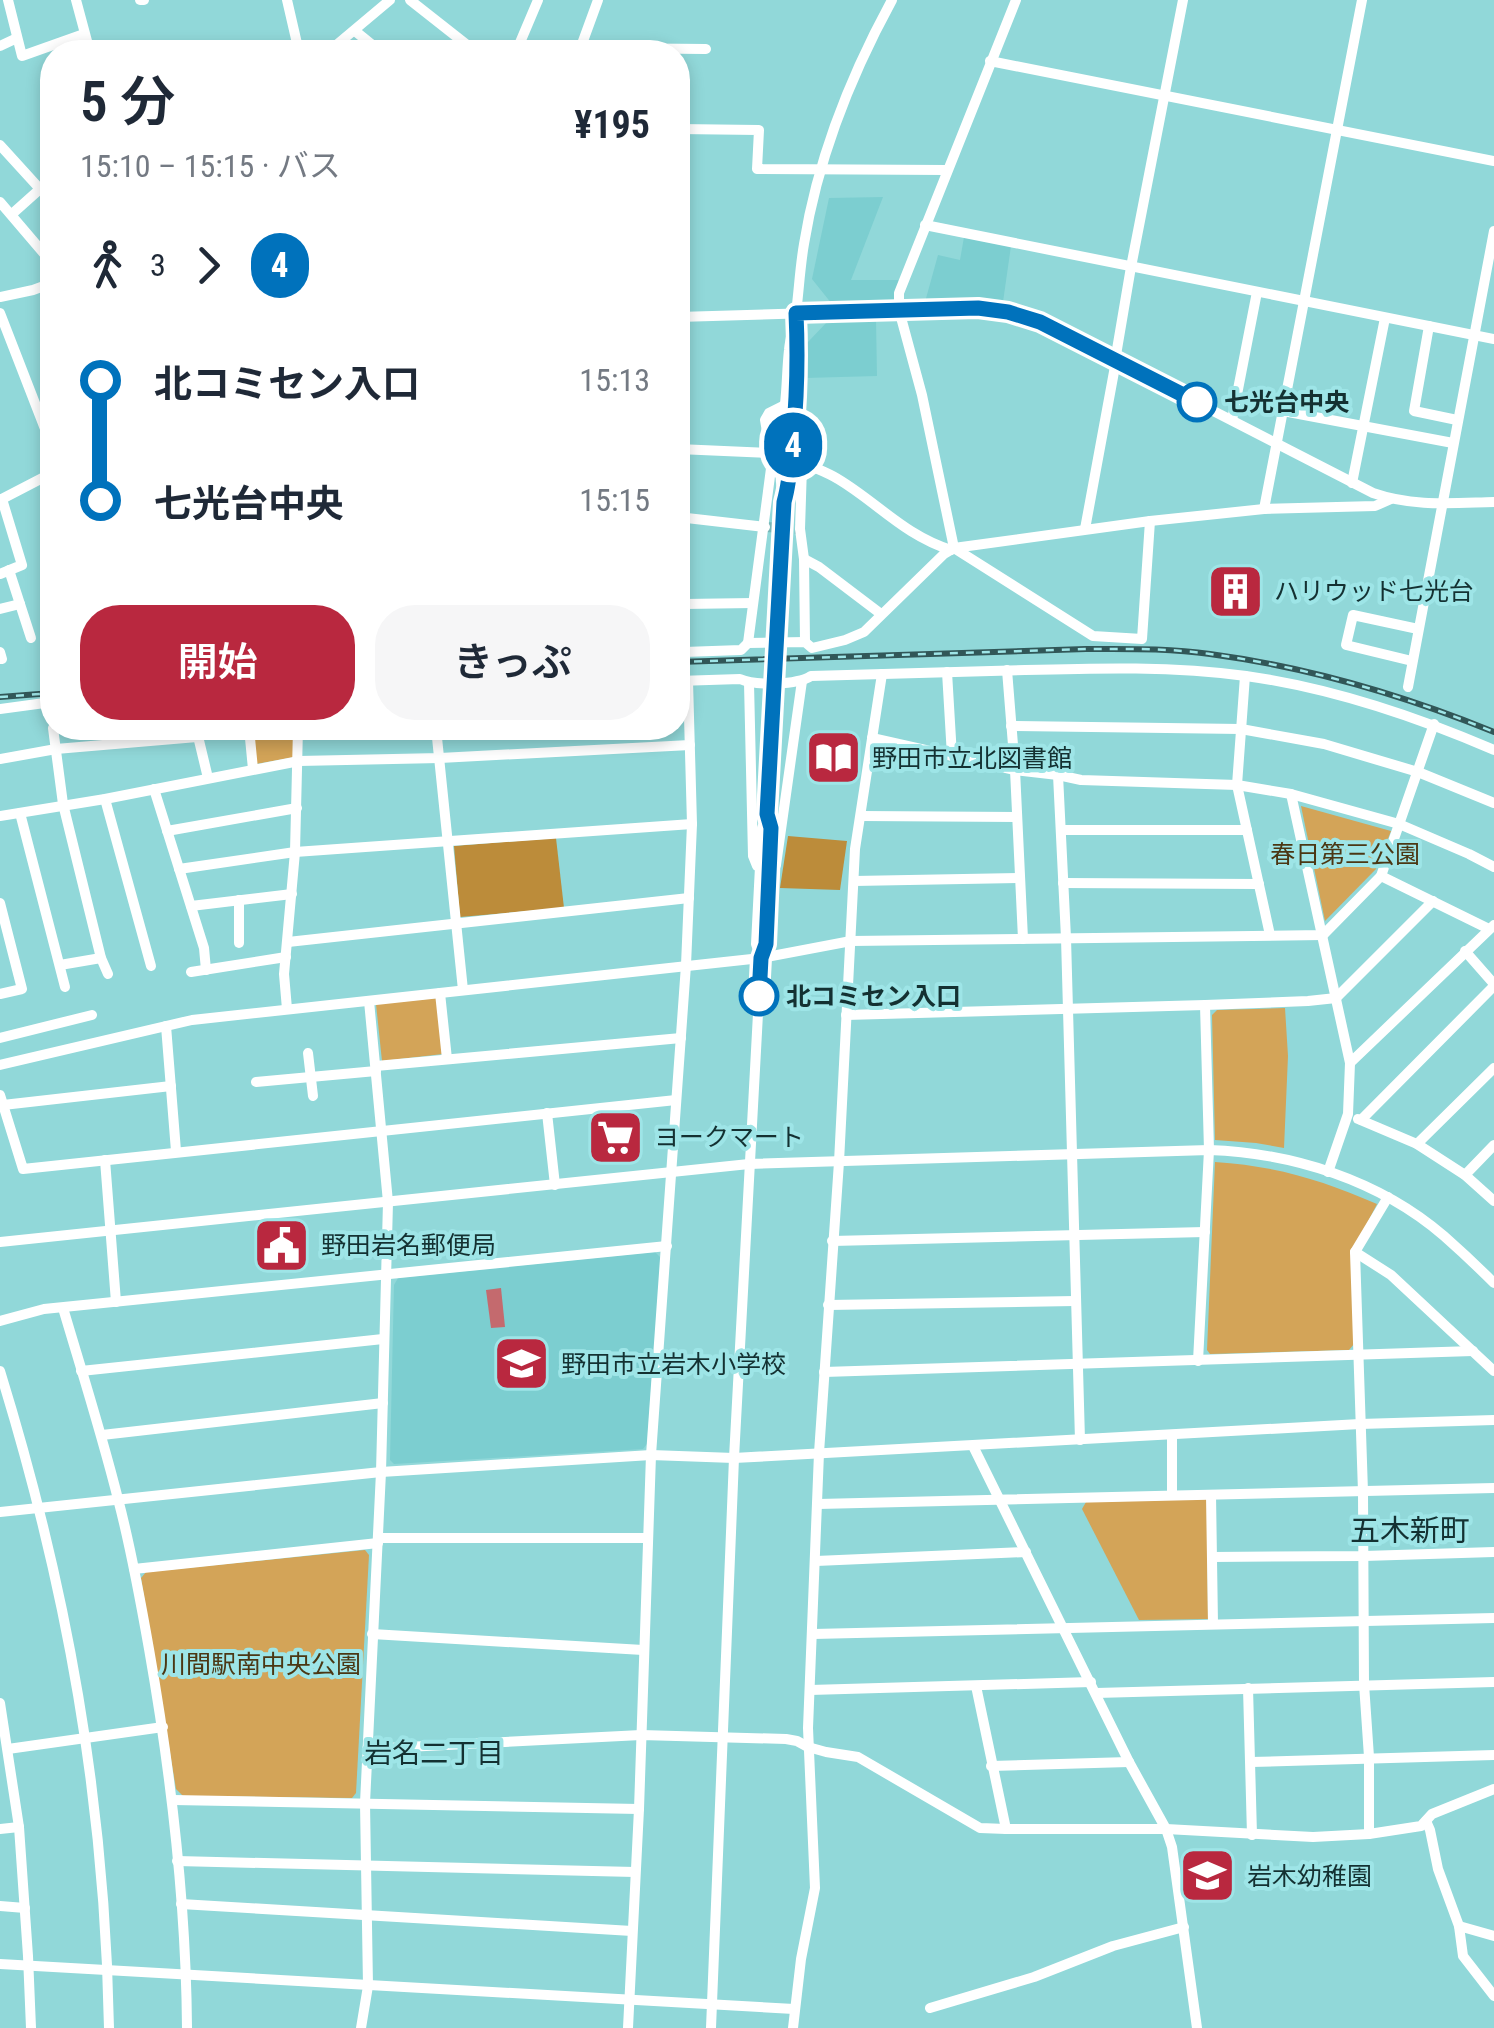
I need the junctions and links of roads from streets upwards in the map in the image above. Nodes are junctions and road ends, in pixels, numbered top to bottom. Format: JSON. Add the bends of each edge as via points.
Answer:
{"nodes":[{"id":1,"x":8,"y":0,"type":"edge"},
{"id":2,"x":76,"y":0,"type":"edge"},
{"id":3,"x":286,"y":0,"type":"edge"},
{"id":4,"x":390,"y":0,"type":"edge"},
{"id":5,"x":410,"y":0,"type":"edge"},
{"id":6,"x":538,"y":0,"type":"edge"},
{"id":7,"x":598,"y":0,"type":"edge"},
{"id":8,"x":892,"y":0,"type":"edge"},
{"id":9,"x":1016,"y":0,"type":"edge"},
{"id":10,"x":1183,"y":0,"type":"edge"},
{"id":11,"x":1362,"y":0,"type":"edge"},
{"id":12,"x":356,"y":31,"type":"junction"},
{"id":13,"x":84,"y":34,"type":"junction"},
{"id":14,"x":17,"y":38,"type":"junction"},
{"id":15,"x":67,"y":40,"type":"edge"},
{"id":16,"x":86,"y":40,"type":"edge"},
{"id":17,"x":296,"y":40,"type":"edge"},
{"id":18,"x":344,"y":40,"type":"edge"},
{"id":19,"x":367,"y":40,"type":"edge"},
{"id":20,"x":461,"y":40,"type":"edge"},
{"id":21,"x":521,"y":40,"type":"edge"},
{"id":22,"x":584,"y":40,"type":"edge"},
{"id":23,"x":0,"y":46,"type":"edge"},
{"id":24,"x":690,"y":49,"type":"edge"},
{"id":25,"x":706,"y":49,"type":"dead end"},
{"id":26,"x":40,"y":50,"type":"edge"},
{"id":27,"x":990,"y":62,"type":"junction"},
{"id":28,"x":1164,"y":95,"type":"junction"},
{"id":29,"x":690,"y":128,"type":"edge"},
{"id":30,"x":1336,"y":130,"type":"junction"},
{"id":31,"x":0,"y":145,"type":"edge"},
{"id":32,"x":1494,"y":161,"type":"edge"},
{"id":33,"x":820,"y":170,"type":"junction"},
{"id":34,"x":947,"y":170,"type":"junction"},
{"id":35,"x":0,"y":202,"type":"edge"},
{"id":36,"x":12,"y":214,"type":"junction"},
{"id":37,"x":925,"y":225,"type":"junction"},
{"id":38,"x":1494,"y":231,"type":"edge"},
{"id":39,"x":40,"y":248,"type":"edge"},
{"id":40,"x":1492,"y":252,"type":"edge"},
{"id":41,"x":1130,"y":267,"type":"junction"},
{"id":42,"x":40,"y":287,"type":"edge"},
{"id":43,"x":1256,"y":292,"type":"junction"},
{"id":44,"x":1481,"y":296,"type":"junction"},
{"id":45,"x":0,"y":297,"type":"edge"},
{"id":46,"x":1494,"y":298,"type":"edge"},
{"id":47,"x":1303,"y":301,"type":"junction"},
{"id":48,"x":898,"y":310,"type":"junction"},
{"id":49,"x":0,"y":313,"type":"edge"},
{"id":50,"x":796,"y":313,"type":"junction"},
{"id":51,"x":690,"y":316,"type":"edge"},
{"id":52,"x":1385,"y":318,"type":"junction"},
{"id":53,"x":1429,"y":326,"type":"junction"},
{"id":54,"x":1473,"y":335,"type":"junction"},
{"id":55,"x":1494,"y":339,"type":"edge"},
{"id":56,"x":1116,"y":361,"type":"junction"},
{"id":57,"x":790,"y":406,"type":"junction"},
{"id":58,"x":1282,"y":411,"type":"junction"},
{"id":59,"x":40,"y":417,"type":"edge"},
{"id":60,"x":1232,"y":420,"type":"junction"},
{"id":61,"x":1457,"y":420,"type":"junction"},
{"id":62,"x":1364,"y":427,"type":"junction"},
{"id":63,"x":1277,"y":442,"type":"junction"},
{"id":64,"x":1453,"y":443,"type":"junction"},
{"id":65,"x":690,"y":450,"type":"edge"},
{"id":66,"x":770,"y":453,"type":"junction"},
{"id":67,"x":802,"y":462,"type":"junction"},
{"id":68,"x":40,"y":479,"type":"edge"},
{"id":69,"x":1352,"y":483,"type":"junction"},
{"id":70,"x":1366,"y":490,"type":"junction"},
{"id":71,"x":1,"y":500,"type":"edge"},
{"id":72,"x":1391,"y":500,"type":"junction"},
{"id":73,"x":1494,"y":502,"type":"edge"},
{"id":74,"x":1442,"y":504,"type":"junction"},
{"id":75,"x":1356,"y":506,"type":"junction"},
{"id":76,"x":1264,"y":509,"type":"junction"},
{"id":77,"x":690,"y":518,"type":"edge"},
{"id":78,"x":1150,"y":521,"type":"junction"},
{"id":79,"x":764,"y":527,"type":"junction"},
{"id":80,"x":1085,"y":529,"type":"junction"},
{"id":81,"x":952,"y":549,"type":"junction"},
{"id":82,"x":804,"y":559,"type":"junction"},
{"id":83,"x":4,"y":572,"type":"edge"},
{"id":84,"x":753,"y":603,"type":"junction"},
{"id":85,"x":20,"y":604,"type":"junction"},
{"id":86,"x":690,"y":604,"type":"edge"},
{"id":87,"x":0,"y":609,"type":"edge"},
{"id":88,"x":881,"y":614,"type":"junction"},
{"id":89,"x":1418,"y":629,"type":"junction"},
{"id":90,"x":31,"y":638,"type":"dead end"},
{"id":91,"x":805,"y":642,"type":"junction"},
{"id":92,"x":748,"y":644,"type":"junction"},
{"id":93,"x":690,"y":652,"type":"edge"},
{"id":94,"x":1412,"y":661,"type":"junction"},
{"id":95,"x":1007,"y":670,"type":"junction"},
{"id":96,"x":947,"y":672,"type":"junction"},
{"id":97,"x":882,"y":674,"type":"junction"},
{"id":98,"x":1245,"y":676,"type":"junction"},
{"id":99,"x":690,"y":681,"type":"edge"},
{"id":100,"x":802,"y":681,"type":"junction"},
{"id":101,"x":749,"y":683,"type":"junction"},
{"id":102,"x":1408,"y":687,"type":"dead end"},
{"id":103,"x":40,"y":704,"type":"edge"},
{"id":104,"x":0,"y":709,"type":"edge"},
{"id":105,"x":1434,"y":724,"type":"junction"},
{"id":106,"x":1011,"y":726,"type":"junction"},
{"id":107,"x":1241,"y":729,"type":"junction"},
{"id":108,"x":872,"y":738,"type":"junction"},
{"id":109,"x":55,"y":740,"type":"edge"},
{"id":110,"x":131,"y":740,"type":"edge"},
{"id":111,"x":199,"y":740,"type":"edge"},
{"id":112,"x":250,"y":740,"type":"edge"},
{"id":113,"x":298,"y":740,"type":"edge"},
{"id":114,"x":438,"y":740,"type":"edge"},
{"id":115,"x":689,"y":740,"type":"edge"},
{"id":116,"x":690,"y":745,"type":"junction"},
{"id":117,"x":56,"y":749,"type":"junction"},
{"id":118,"x":1494,"y":750,"type":"edge"},
{"id":119,"x":952,"y":756,"type":"junction"},
{"id":120,"x":440,"y":758,"type":"junction"},
{"id":121,"x":0,"y":759,"type":"edge"},
{"id":122,"x":299,"y":761,"type":"junction"},
{"id":123,"x":254,"y":769,"type":"junction"},
{"id":124,"x":1015,"y":770,"type":"junction"},
{"id":125,"x":1418,"y":772,"type":"junction"},
{"id":126,"x":1058,"y":774,"type":"junction"},
{"id":127,"x":208,"y":778,"type":"junction"},
{"id":128,"x":1237,"y":785,"type":"junction"},
{"id":129,"x":154,"y":789,"type":"junction"},
{"id":130,"x":1291,"y":794,"type":"junction"},
{"id":131,"x":105,"y":799,"type":"junction"},
{"id":132,"x":64,"y":804,"type":"junction"},
{"id":133,"x":1494,"y":804,"type":"edge"},
{"id":134,"x":297,"y":808,"type":"junction"},
{"id":135,"x":20,"y":813,"type":"junction"},
{"id":136,"x":0,"y":816,"type":"edge"},
{"id":137,"x":861,"y":816,"type":"junction"},
{"id":138,"x":1017,"y":816,"type":"junction"},
{"id":139,"x":692,"y":824,"type":"junction"},
{"id":140,"x":1399,"y":824,"type":"junction"},
{"id":141,"x":1061,"y":830,"type":"junction"},
{"id":142,"x":1247,"y":830,"type":"junction"},
{"id":143,"x":168,"y":831,"type":"junction"},
{"id":144,"x":448,"y":841,"type":"junction"},
{"id":145,"x":295,"y":852,"type":"junction"},
{"id":146,"x":1494,"y":867,"type":"edge"},
{"id":147,"x":179,"y":869,"type":"junction"},
{"id":148,"x":1381,"y":876,"type":"junction"},
{"id":149,"x":764,"y":877,"type":"junction"},
{"id":150,"x":1020,"y":878,"type":"junction"},
{"id":151,"x":854,"y":882,"type":"junction"},
{"id":152,"x":1063,"y":883,"type":"junction"},
{"id":153,"x":1258,"y":884,"type":"junction"},
{"id":154,"x":292,"y":894,"type":"junction"},
{"id":155,"x":689,"y":898,"type":"junction"},
{"id":156,"x":239,"y":900,"type":"junction"},
{"id":157,"x":1433,"y":902,"type":"junction"},
{"id":158,"x":0,"y":904,"type":"edge"},
{"id":159,"x":190,"y":906,"type":"junction"},
{"id":160,"x":457,"y":923,"type":"junction"},
{"id":161,"x":1492,"y":927,"type":"edge"},
{"id":162,"x":1270,"y":935,"type":"junction"},
{"id":163,"x":1323,"y":935,"type":"junction"},
{"id":164,"x":1066,"y":938,"type":"junction"},
{"id":165,"x":1022,"y":939,"type":"junction"},
{"id":166,"x":851,"y":941,"type":"junction"},
{"id":167,"x":288,"y":942,"type":"junction"},
{"id":168,"x":238,"y":943,"type":"dead end"},
{"id":169,"x":1465,"y":951,"type":"junction"},
{"id":170,"x":286,"y":957,"type":"junction"},
{"id":171,"x":101,"y":958,"type":"junction"},
{"id":172,"x":761,"y":958,"type":"junction"},
{"id":173,"x":60,"y":965,"type":"junction"},
{"id":174,"x":686,"y":965,"type":"junction"},
{"id":175,"x":150,"y":966,"type":"dead end"},
{"id":176,"x":206,"y":970,"type":"junction"},
{"id":177,"x":191,"y":972,"type":"dead end"},
{"id":178,"x":108,"y":974,"type":"dead end"},
{"id":179,"x":1494,"y":985,"type":"edge"},
{"id":180,"x":65,"y":987,"type":"dead end"},
{"id":181,"x":463,"y":990,"type":"junction"},
{"id":182,"x":440,"y":993,"type":"junction"},
{"id":183,"x":0,"y":994,"type":"edge"},
{"id":184,"x":1336,"y":998,"type":"junction"},
{"id":185,"x":369,"y":1001,"type":"junction"},
{"id":186,"x":1204,"y":1005,"type":"junction"},
{"id":187,"x":287,"y":1009,"type":"junction"},
{"id":188,"x":1068,"y":1009,"type":"junction"},
{"id":189,"x":846,"y":1014,"type":"junction"},
{"id":190,"x":92,"y":1015,"type":"dead end"},
{"id":191,"x":166,"y":1026,"type":"junction"},
{"id":192,"x":0,"y":1038,"type":"edge"},
{"id":193,"x":681,"y":1038,"type":"junction"},
{"id":194,"x":308,"y":1053,"type":"dead end"},
{"id":195,"x":447,"y":1059,"type":"junction"},
{"id":196,"x":1350,"y":1062,"type":"junction"},
{"id":197,"x":0,"y":1065,"type":"edge"},
{"id":198,"x":376,"y":1068,"type":"junction"},
{"id":199,"x":1494,"y":1068,"type":"edge"},
{"id":200,"x":311,"y":1077,"type":"junction"},
{"id":201,"x":256,"y":1082,"type":"dead end"},
{"id":202,"x":171,"y":1086,"type":"junction"},
{"id":203,"x":313,"y":1096,"type":"dead end"},
{"id":204,"x":2,"y":1100,"type":"edge"},
{"id":205,"x":676,"y":1100,"type":"junction"},
{"id":206,"x":547,"y":1113,"type":"junction"},
{"id":207,"x":1348,"y":1114,"type":"junction"},
{"id":208,"x":1361,"y":1120,"type":"junction"},
{"id":209,"x":381,"y":1130,"type":"junction"},
{"id":210,"x":1417,"y":1144,"type":"junction"},
{"id":211,"x":1494,"y":1146,"type":"edge"},
{"id":212,"x":1209,"y":1150,"type":"junction"},
{"id":213,"x":176,"y":1151,"type":"junction"},
{"id":214,"x":1072,"y":1154,"type":"junction"},
{"id":215,"x":105,"y":1160,"type":"junction"},
{"id":216,"x":839,"y":1162,"type":"junction"},
{"id":217,"x":748,"y":1164,"type":"junction"},
{"id":218,"x":672,"y":1172,"type":"junction"},
{"id":219,"x":1328,"y":1172,"type":"junction"},
{"id":220,"x":1465,"y":1174,"type":"junction"},
{"id":221,"x":554,"y":1184,"type":"junction"},
{"id":222,"x":1388,"y":1198,"type":"junction"},
{"id":223,"x":388,"y":1202,"type":"junction"},
{"id":224,"x":1494,"y":1202,"type":"edge"},
{"id":225,"x":110,"y":1232,"type":"junction"},
{"id":226,"x":1206,"y":1232,"type":"junction"},
{"id":227,"x":1074,"y":1236,"type":"junction"},
{"id":228,"x":832,"y":1241,"type":"junction"},
{"id":229,"x":0,"y":1242,"type":"edge"},
{"id":230,"x":667,"y":1246,"type":"junction"},
{"id":231,"x":1355,"y":1252,"type":"junction"},
{"id":232,"x":386,"y":1274,"type":"junction"},
{"id":233,"x":1494,"y":1284,"type":"edge"},
{"id":234,"x":1076,"y":1301,"type":"junction"},
{"id":235,"x":116,"y":1302,"type":"junction"},
{"id":236,"x":828,"y":1305,"type":"junction"},
{"id":237,"x":63,"y":1308,"type":"junction"},
{"id":238,"x":0,"y":1321,"type":"edge"},
{"id":239,"x":384,"y":1339,"type":"junction"},
{"id":240,"x":1473,"y":1352,"type":"junction"},
{"id":241,"x":1358,"y":1356,"type":"junction"},
{"id":242,"x":1198,"y":1360,"type":"junction"},
{"id":243,"x":1078,"y":1364,"type":"junction"},
{"id":244,"x":0,"y":1371,"type":"edge"},
{"id":245,"x":82,"y":1371,"type":"junction"},
{"id":246,"x":1494,"y":1371,"type":"edge"},
{"id":247,"x":824,"y":1372,"type":"junction"},
{"id":248,"x":383,"y":1403,"type":"junction"},
{"id":249,"x":1494,"y":1420,"type":"edge"},
{"id":250,"x":1360,"y":1424,"type":"junction"},
{"id":251,"x":102,"y":1436,"type":"junction"},
{"id":252,"x":1172,"y":1436,"type":"junction"},
{"id":253,"x":1080,"y":1440,"type":"junction"},
{"id":254,"x":973,"y":1446,"type":"junction"},
{"id":255,"x":819,"y":1454,"type":"junction"},
{"id":256,"x":651,"y":1455,"type":"junction"},
{"id":257,"x":734,"y":1458,"type":"junction"},
{"id":258,"x":381,"y":1472,"type":"junction"},
{"id":259,"x":1494,"y":1488,"type":"edge"},
{"id":260,"x":1363,"y":1492,"type":"junction"},
{"id":261,"x":1172,"y":1495,"type":"junction"},
{"id":262,"x":1211,"y":1495,"type":"junction"},
{"id":263,"x":998,"y":1499,"type":"junction"},
{"id":264,"x":119,"y":1500,"type":"junction"},
{"id":265,"x":818,"y":1504,"type":"junction"},
{"id":266,"x":40,"y":1508,"type":"junction"},
{"id":267,"x":0,"y":1512,"type":"edge"},
{"id":268,"x":648,"y":1538,"type":"junction"},
{"id":269,"x":378,"y":1540,"type":"junction"},
{"id":270,"x":1026,"y":1552,"type":"junction"},
{"id":271,"x":1494,"y":1552,"type":"edge"},
{"id":272,"x":1212,"y":1556,"type":"junction"},
{"id":273,"x":1364,"y":1556,"type":"junction"},
{"id":274,"x":816,"y":1561,"type":"junction"},
{"id":275,"x":134,"y":1569,"type":"junction"},
{"id":276,"x":1494,"y":1618,"type":"edge"},
{"id":277,"x":1365,"y":1620,"type":"junction"},
{"id":278,"x":1213,"y":1624,"type":"junction"},
{"id":279,"x":1064,"y":1627,"type":"junction"},
{"id":280,"x":372,"y":1634,"type":"junction"},
{"id":281,"x":813,"y":1634,"type":"junction"},
{"id":282,"x":643,"y":1650,"type":"junction"},
{"id":283,"x":1494,"y":1682,"type":"edge"},
{"id":284,"x":1364,"y":1684,"type":"junction"},
{"id":285,"x":976,"y":1686,"type":"junction"},
{"id":286,"x":1093,"y":1687,"type":"junction"},
{"id":287,"x":1248,"y":1688,"type":"junction"},
{"id":288,"x":810,"y":1690,"type":"junction"},
{"id":289,"x":0,"y":1704,"type":"edge"},
{"id":290,"x":2,"y":1725,"type":"edge"},
{"id":291,"x":163,"y":1727,"type":"junction"},
{"id":292,"x":641,"y":1735,"type":"junction"},
{"id":293,"x":86,"y":1738,"type":"junction"},
{"id":294,"x":722,"y":1738,"type":"junction"},
{"id":295,"x":808,"y":1747,"type":"junction"},
{"id":296,"x":8,"y":1749,"type":"junction"},
{"id":297,"x":366,"y":1749,"type":"junction"},
{"id":298,"x":1494,"y":1756,"type":"edge"},
{"id":299,"x":1369,"y":1758,"type":"junction"},
{"id":300,"x":1129,"y":1762,"type":"junction"},
{"id":301,"x":1251,"y":1762,"type":"junction"},
{"id":302,"x":991,"y":1766,"type":"junction"},
{"id":303,"x":5,"y":1775,"type":"edge"},
{"id":304,"x":1494,"y":1789,"type":"edge"},
{"id":305,"x":173,"y":1800,"type":"junction"},
{"id":306,"x":364,"y":1803,"type":"junction"},
{"id":307,"x":639,"y":1809,"type":"junction"},
{"id":308,"x":1426,"y":1821,"type":"junction"},
{"id":309,"x":19,"y":1827,"type":"junction"},
{"id":310,"x":1006,"y":1829,"type":"junction"},
{"id":311,"x":1166,"y":1829,"type":"junction"},
{"id":312,"x":0,"y":1830,"type":"edge"},
{"id":313,"x":1368,"y":1834,"type":"junction"},
{"id":314,"x":1252,"y":1835,"type":"junction"},
{"id":315,"x":178,"y":1861,"type":"junction"},
{"id":316,"x":366,"y":1864,"type":"junction"},
{"id":317,"x":635,"y":1872,"type":"junction"},
{"id":318,"x":180,"y":1904,"type":"junction"},
{"id":319,"x":0,"y":1906,"type":"edge"},
{"id":320,"x":26,"y":1908,"type":"junction"},
{"id":321,"x":367,"y":1916,"type":"junction"},
{"id":322,"x":1459,"y":1926,"type":"junction"},
{"id":323,"x":1184,"y":1927,"type":"junction"},
{"id":324,"x":632,"y":1931,"type":"junction"},
{"id":325,"x":1494,"y":1936,"type":"edge"},
{"id":326,"x":0,"y":1964,"type":"edge"},
{"id":327,"x":29,"y":1965,"type":"junction"},
{"id":328,"x":108,"y":1970,"type":"junction"},
{"id":329,"x":186,"y":1975,"type":"junction"},
{"id":330,"x":368,"y":1986,"type":"junction"},
{"id":331,"x":1494,"y":1996,"type":"edge"},
{"id":332,"x":629,"y":2000,"type":"junction"},
{"id":333,"x":712,"y":2004,"type":"junction"},
{"id":334,"x":930,"y":2008,"type":"dead end"},
{"id":335,"x":794,"y":2010,"type":"junction"},
{"id":336,"x":31,"y":2028,"type":"edge"},
{"id":337,"x":109,"y":2028,"type":"edge"},
{"id":338,"x":187,"y":2028,"type":"edge"},
{"id":339,"x":361,"y":2028,"type":"edge"},
{"id":340,"x":628,"y":2028,"type":"edge"},
{"id":341,"x":711,"y":2028,"type":"edge"},
{"id":342,"x":793,"y":2028,"type":"edge"},
{"id":343,"x":1198,"y":2028,"type":"edge"}],
"edges":[{"from":1,"to":14,"type":"street"},
{"from":2,"to":13,"type":"street"},
{"from":3,"to":17,"type":"street"},
{"from":4,"to":12,"type":"street"},
{"from":5,"to":20,"type":"street"},
{"from":6,"to":21,"type":"street"},
{"from":7,"to":22,"type":"street"},
{"from":8,"to":33,"type":"street","via":[[852,80]]},
{"from":9,"to":27,"type":"street"},
{"from":10,"to":28,"type":"street"},
{"from":11,"to":30,"type":"street"},
{"from":12,"to":18,"type":"street"},
{"from":12,"to":19,"type":"street"},
{"from":13,"to":15,"type":"street"},
{"from":13,"to":16,"type":"street"},
{"from":14,"to":23,"type":"street"},
{"from":14,"to":26,"type":"street","via":[[22,56]]},
{"from":24,"to":25,"type":"street"},
{"from":27,"to":28,"type":"street"},
{"from":27,"to":34,"type":"street"},
{"from":28,"to":30,"type":"street"},
{"from":28,"to":41,"type":"street"},
{"from":29,"to":33,"type":"street","via":[[760,130],[757,169]]},
{"from":30,"to":32,"type":"street"},
{"from":30,"to":47,"type":"street"},
{"from":31,"to":36,"type":"street","via":[[40,189]]},
{"from":33,"to":34,"type":"street"},
{"from":33,"to":50,"type":"street"},
{"from":34,"to":37,"type":"street"},
{"from":35,"to":36,"type":"street"},
{"from":36,"to":39,"type":"street"},
{"from":37,"to":41,"type":"street"},
{"from":37,"to":48,"type":"street","via":[[900,285]]},
{"from":38,"to":40,"type":"street"},
{"from":40,"to":44,"type":"street"},
{"from":41,"to":43,"type":"street"},
{"from":41,"to":56,"type":"street"},
{"from":42,"to":45,"type":"street"},
{"from":43,"to":47,"type":"street"},
{"from":43,"to":60,"type":"street"},
{"from":44,"to":46,"type":"street"},
{"from":44,"to":54,"type":"street"},
{"from":47,"to":52,"type":"street"},
{"from":47,"to":58,"type":"street"},
{"from":48,"to":50,"type":"street"},
{"from":48,"to":56,"type":"street","via":[[1008,312]]},
{"from":48,"to":81,"type":"street"},
{"from":49,"to":59,"type":"street"},
{"from":50,"to":51,"type":"street"},
{"from":50,"to":57,"type":"street"},
{"from":52,"to":53,"type":"street"},
{"from":52,"to":62,"type":"street"},
{"from":53,"to":54,"type":"street"},
{"from":53,"to":61,"type":"street","via":[[1414,411]]},
{"from":54,"to":55,"type":"street"},
{"from":54,"to":61,"type":"street"},
{"from":56,"to":60,"type":"street"},
{"from":56,"to":80,"type":"street"},
{"from":57,"to":66,"type":"street","via":[[765,420]]},
{"from":57,"to":67,"type":"street","via":[[803,436]]},
{"from":57,"to":149,"type":"street"},
{"from":58,"to":62,"type":"street"},
{"from":58,"to":63,"type":"street"},
{"from":60,"to":63,"type":"street"},
{"from":61,"to":64,"type":"street"},
{"from":62,"to":64,"type":"street"},
{"from":62,"to":69,"type":"street"},
{"from":63,"to":69,"type":"street"},
{"from":63,"to":76,"type":"street"},
{"from":64,"to":74,"type":"street"},
{"from":65,"to":66,"type":"street"},
{"from":66,"to":79,"type":"street"},
{"from":67,"to":81,"type":"street","via":[[838,478],[929,542]]},
{"from":67,"to":82,"type":"street"},
{"from":68,"to":71,"type":"street"},
{"from":69,"to":70,"type":"street"},
{"from":70,"to":72,"type":"street"},
{"from":70,"to":75,"type":"street"},
{"from":71,"to":83,"type":"street","via":[[22,564]]},
{"from":72,"to":74,"type":"street"},
{"from":72,"to":75,"type":"street"},
{"from":73,"to":74,"type":"street"},
{"from":74,"to":89,"type":"street"},
{"from":75,"to":76,"type":"street"},
{"from":76,"to":78,"type":"street"},
{"from":77,"to":79,"type":"street"},
{"from":78,"to":80,"type":"street"},
{"from":78,"to":81,"type":"street","via":[[1142,639],[1092,636]]},
{"from":79,"to":84,"type":"street"},
{"from":80,"to":81,"type":"street"},
{"from":81,"to":88,"type":"street"},
{"from":82,"to":88,"type":"street"},
{"from":82,"to":91,"type":"street"},
{"from":83,"to":85,"type":"street"},
{"from":84,"to":86,"type":"street"},
{"from":84,"to":92,"type":"street"},
{"from":85,"to":87,"type":"street"},
{"from":85,"to":90,"type":"street"},
{"from":88,"to":91,"type":"street","via":[[844,640],[812,648]]},
{"from":89,"to":94,"type":"street"},
{"from":89,"to":94,"type":"street","via":[[1353,616],[1346,645]]},
{"from":91,"to":92,"type":"street"},
{"from":92,"to":93,"type":"street","via":[[741,650]]},
{"from":94,"to":102,"type":"street"},
{"from":95,"to":96,"type":"street"},
{"from":95,"to":98,"type":"street","via":[[1131,667]]},
{"from":95,"to":106,"type":"street"},
{"from":96,"to":97,"type":"street"},
{"from":96,"to":119,"type":"street"},
{"from":97,"to":100,"type":"street"},
{"from":97,"to":108,"type":"street"},
{"from":98,"to":105,"type":"street"},
{"from":98,"to":107,"type":"street"},
{"from":99,"to":101,"type":"street"},
{"from":100,"to":101,"type":"street"},
{"from":100,"to":149,"type":"street","via":[[776,865]]},
{"from":101,"to":149,"type":"street","via":[[753,856]]},
{"from":103,"to":104,"type":"street"},
{"from":105,"to":118,"type":"street"},
{"from":105,"to":125,"type":"street"},
{"from":106,"to":107,"type":"street"},
{"from":106,"to":124,"type":"street"},
{"from":107,"to":125,"type":"street","via":[[1324,744]]},
{"from":107,"to":128,"type":"street"},
{"from":108,"to":119,"type":"street"},
{"from":108,"to":137,"type":"street"},
{"from":109,"to":117,"type":"street"},
{"from":110,"to":117,"type":"street"},
{"from":111,"to":127,"type":"street"},
{"from":112,"to":123,"type":"street"},
{"from":113,"to":122,"type":"street"},
{"from":114,"to":120,"type":"street"},
{"from":115,"to":116,"type":"street"},
{"from":116,"to":120,"type":"street"},
{"from":116,"to":139,"type":"street"},
{"from":117,"to":121,"type":"street"},
{"from":117,"to":132,"type":"street"},
{"from":119,"to":124,"type":"street"},
{"from":120,"to":122,"type":"street"},
{"from":120,"to":144,"type":"street"},
{"from":122,"to":123,"type":"street"},
{"from":122,"to":134,"type":"street"},
{"from":123,"to":127,"type":"street"},
{"from":124,"to":126,"type":"street"},
{"from":124,"to":138,"type":"street"},
{"from":125,"to":133,"type":"street"},
{"from":125,"to":140,"type":"street"},
{"from":126,"to":128,"type":"street"},
{"from":126,"to":141,"type":"street"},
{"from":127,"to":129,"type":"street"},
{"from":128,"to":130,"type":"street"},
{"from":128,"to":142,"type":"street"},
{"from":129,"to":131,"type":"street"},
{"from":129,"to":143,"type":"street"},
{"from":130,"to":140,"type":"street"},
{"from":130,"to":163,"type":"street"},
{"from":131,"to":132,"type":"street"},
{"from":131,"to":175,"type":"street"},
{"from":132,"to":135,"type":"street"},
{"from":132,"to":171,"type":"street"},
{"from":134,"to":143,"type":"street"},
{"from":134,"to":145,"type":"street"},
{"from":135,"to":136,"type":"street"},
{"from":135,"to":173,"type":"street"},
{"from":137,"to":138,"type":"street"},
{"from":137,"to":151,"type":"street"},
{"from":138,"to":150,"type":"street"},
{"from":139,"to":144,"type":"street"},
{"from":139,"to":155,"type":"street"},
{"from":140,"to":146,"type":"street"},
{"from":140,"to":148,"type":"street"},
{"from":141,"to":142,"type":"street"},
{"from":141,"to":152,"type":"street"},
{"from":142,"to":153,"type":"street"},
{"from":143,"to":147,"type":"street"},
{"from":144,"to":145,"type":"street"},
{"from":144,"to":160,"type":"street"},
{"from":145,"to":147,"type":"street"},
{"from":145,"to":154,"type":"street"},
{"from":147,"to":159,"type":"street"},
{"from":148,"to":157,"type":"street"},
{"from":148,"to":163,"type":"street"},
{"from":149,"to":172,"type":"street","via":[[756,944]]},
{"from":150,"to":151,"type":"street"},
{"from":150,"to":165,"type":"street"},
{"from":151,"to":166,"type":"street"},
{"from":152,"to":153,"type":"street"},
{"from":152,"to":164,"type":"street"},
{"from":153,"to":162,"type":"street"},
{"from":154,"to":156,"type":"street"},
{"from":154,"to":167,"type":"street"},
{"from":155,"to":160,"type":"street"},
{"from":155,"to":174,"type":"street"},
{"from":156,"to":159,"type":"street"},
{"from":156,"to":168,"type":"street"},
{"from":157,"to":161,"type":"street"},
{"from":157,"to":184,"type":"street"},
{"from":158,"to":183,"type":"street","via":[[22,988]]},
{"from":159,"to":176,"type":"street"},
{"from":160,"to":167,"type":"street"},
{"from":160,"to":181,"type":"street"},
{"from":161,"to":169,"type":"street"},
{"from":162,"to":163,"type":"street"},
{"from":162,"to":164,"type":"street"},
{"from":163,"to":184,"type":"street"},
{"from":164,"to":165,"type":"street"},
{"from":164,"to":188,"type":"street"},
{"from":165,"to":166,"type":"street"},
{"from":166,"to":172,"type":"street"},
{"from":166,"to":189,"type":"street"},
{"from":167,"to":170,"type":"street"},
{"from":169,"to":179,"type":"street"},
{"from":169,"to":196,"type":"street"},
{"from":170,"to":176,"type":"street"},
{"from":170,"to":187,"type":"street"},
{"from":171,"to":173,"type":"street"},
{"from":171,"to":178,"type":"street"},
{"from":172,"to":174,"type":"street"},
{"from":172,"to":217,"type":"street"},
{"from":173,"to":180,"type":"street"},
{"from":174,"to":181,"type":"street"},
{"from":174,"to":193,"type":"street"},
{"from":176,"to":177,"type":"street"},
{"from":179,"to":208,"type":"street"},
{"from":181,"to":182,"type":"street"},
{"from":182,"to":185,"type":"street"},
{"from":182,"to":195,"type":"street"},
{"from":184,"to":186,"type":"street"},
{"from":184,"to":196,"type":"street"},
{"from":185,"to":187,"type":"street"},
{"from":185,"to":198,"type":"street"},
{"from":186,"to":188,"type":"street"},
{"from":186,"to":212,"type":"street"},
{"from":187,"to":191,"type":"street"},
{"from":188,"to":189,"type":"street"},
{"from":188,"to":214,"type":"street"},
{"from":189,"to":216,"type":"street"},
{"from":190,"to":192,"type":"street"},
{"from":191,"to":197,"type":"street"},
{"from":191,"to":202,"type":"street"},
{"from":193,"to":195,"type":"street"},
{"from":193,"to":205,"type":"street"},
{"from":194,"to":200,"type":"street"},
{"from":195,"to":198,"type":"street"},
{"from":196,"to":207,"type":"street"},
{"from":198,"to":200,"type":"street"},
{"from":198,"to":209,"type":"street"},
{"from":199,"to":210,"type":"street"},
{"from":200,"to":201,"type":"street"},
{"from":200,"to":203,"type":"street"},
{"from":202,"to":204,"type":"street"},
{"from":202,"to":213,"type":"street"},
{"from":204,"to":215,"type":"street","via":[[23,1168]]},
{"from":205,"to":206,"type":"street"},
{"from":205,"to":218,"type":"street"},
{"from":206,"to":209,"type":"street"},
{"from":206,"to":221,"type":"street"},
{"from":207,"to":208,"type":"street"},
{"from":207,"to":219,"type":"street"},
{"from":208,"to":210,"type":"street"},
{"from":209,"to":213,"type":"street"},
{"from":209,"to":223,"type":"street"},
{"from":210,"to":220,"type":"street"},
{"from":211,"to":220,"type":"street"},
{"from":212,"to":214,"type":"street"},
{"from":212,"to":219,"type":"street"},
{"from":212,"to":226,"type":"street"},
{"from":213,"to":215,"type":"street"},
{"from":214,"to":216,"type":"street"},
{"from":214,"to":227,"type":"street"},
{"from":215,"to":225,"type":"street"},
{"from":216,"to":217,"type":"street"},
{"from":216,"to":228,"type":"street"},
{"from":217,"to":218,"type":"street"},
{"from":217,"to":257,"type":"street"},
{"from":218,"to":221,"type":"street"},
{"from":218,"to":230,"type":"street"},
{"from":219,"to":222,"type":"street"},
{"from":220,"to":224,"type":"street"},
{"from":221,"to":223,"type":"street"},
{"from":222,"to":231,"type":"street"},
{"from":222,"to":233,"type":"street","via":[[1442,1234]]},
{"from":223,"to":225,"type":"street"},
{"from":223,"to":232,"type":"street"},
{"from":225,"to":229,"type":"street"},
{"from":225,"to":235,"type":"street"},
{"from":226,"to":227,"type":"street"},
{"from":226,"to":242,"type":"street"},
{"from":227,"to":228,"type":"street"},
{"from":227,"to":234,"type":"street"},
{"from":228,"to":236,"type":"street"},
{"from":230,"to":232,"type":"street"},
{"from":230,"to":256,"type":"street"},
{"from":231,"to":240,"type":"street","via":[[1391,1275]]},
{"from":231,"to":241,"type":"street"},
{"from":232,"to":235,"type":"street"},
{"from":232,"to":239,"type":"street"},
{"from":234,"to":236,"type":"street"},
{"from":234,"to":243,"type":"street"},
{"from":235,"to":237,"type":"street"},
{"from":236,"to":247,"type":"street"},
{"from":237,"to":238,"type":"street"},
{"from":237,"to":245,"type":"street"},
{"from":239,"to":245,"type":"street"},
{"from":239,"to":248,"type":"street"},
{"from":240,"to":241,"type":"street"},
{"from":240,"to":246,"type":"street"},
{"from":241,"to":242,"type":"street"},
{"from":241,"to":250,"type":"street"},
{"from":242,"to":243,"type":"street"},
{"from":243,"to":247,"type":"street"},
{"from":243,"to":253,"type":"street"},
{"from":244,"to":266,"type":"street"},
{"from":245,"to":251,"type":"street"},
{"from":247,"to":255,"type":"street"},
{"from":248,"to":251,"type":"street"},
{"from":248,"to":258,"type":"street"},
{"from":249,"to":250,"type":"street"},
{"from":250,"to":252,"type":"street"},
{"from":250,"to":260,"type":"street"},
{"from":251,"to":264,"type":"street"},
{"from":252,"to":253,"type":"street"},
{"from":252,"to":261,"type":"street"},
{"from":253,"to":254,"type":"street"},
{"from":254,"to":255,"type":"street"},
{"from":254,"to":263,"type":"street"},
{"from":255,"to":257,"type":"street"},
{"from":255,"to":265,"type":"street"},
{"from":256,"to":257,"type":"street"},
{"from":256,"to":258,"type":"street"},
{"from":256,"to":268,"type":"street"},
{"from":257,"to":294,"type":"street"},
{"from":258,"to":264,"type":"street"},
{"from":258,"to":269,"type":"street"},
{"from":259,"to":260,"type":"street"},
{"from":260,"to":262,"type":"street"},
{"from":260,"to":273,"type":"street"},
{"from":261,"to":262,"type":"street"},
{"from":261,"to":263,"type":"street"},
{"from":262,"to":272,"type":"street"},
{"from":263,"to":265,"type":"street"},
{"from":263,"to":270,"type":"street"},
{"from":264,"to":266,"type":"street"},
{"from":264,"to":275,"type":"street"},
{"from":265,"to":274,"type":"street"},
{"from":266,"to":267,"type":"street"},
{"from":266,"to":293,"type":"street"},
{"from":268,"to":269,"type":"street"},
{"from":268,"to":282,"type":"street"},
{"from":269,"to":275,"type":"street"},
{"from":269,"to":280,"type":"street"},
{"from":270,"to":274,"type":"street"},
{"from":270,"to":279,"type":"street"},
{"from":271,"to":273,"type":"street"},
{"from":272,"to":273,"type":"street"},
{"from":272,"to":278,"type":"street"},
{"from":273,"to":277,"type":"street"},
{"from":274,"to":281,"type":"street"},
{"from":275,"to":291,"type":"street"},
{"from":276,"to":277,"type":"street"},
{"from":277,"to":278,"type":"street"},
{"from":277,"to":284,"type":"street"},
{"from":278,"to":279,"type":"street"},
{"from":279,"to":281,"type":"street"},
{"from":279,"to":286,"type":"street"},
{"from":280,"to":282,"type":"street"},
{"from":280,"to":297,"type":"street"},
{"from":281,"to":288,"type":"street"},
{"from":282,"to":292,"type":"street"},
{"from":283,"to":284,"type":"street"},
{"from":284,"to":287,"type":"street"},
{"from":284,"to":299,"type":"street"},
{"from":285,"to":286,"type":"street"},
{"from":285,"to":288,"type":"street"},
{"from":285,"to":302,"type":"street"},
{"from":286,"to":287,"type":"street"},
{"from":286,"to":300,"type":"street"},
{"from":287,"to":301,"type":"street"},
{"from":288,"to":295,"type":"street"},
{"from":289,"to":290,"type":"street"},
{"from":290,"to":296,"type":"street"},
{"from":291,"to":293,"type":"street"},
{"from":291,"to":305,"type":"street"},
{"from":292,"to":294,"type":"street"},
{"from":292,"to":297,"type":"street"},
{"from":292,"to":307,"type":"street"},
{"from":293,"to":296,"type":"street"},
{"from":293,"to":328,"type":"street"},
{"from":294,"to":295,"type":"street"},
{"from":294,"to":333,"type":"street"},
{"from":295,"to":310,"type":"street","via":[[858,1758],[980,1828]]},
{"from":295,"to":335,"type":"street","via":[[815,1888]]},
{"from":296,"to":303,"type":"street"},
{"from":297,"to":306,"type":"street"},
{"from":298,"to":299,"type":"street"},
{"from":299,"to":301,"type":"street"},
{"from":299,"to":313,"type":"street"},
{"from":300,"to":302,"type":"street"},
{"from":300,"to":311,"type":"street"},
{"from":301,"to":314,"type":"street"},
{"from":302,"to":310,"type":"street"},
{"from":303,"to":309,"type":"street"},
{"from":304,"to":308,"type":"street"},
{"from":305,"to":306,"type":"street"},
{"from":305,"to":315,"type":"street"},
{"from":306,"to":307,"type":"street"},
{"from":306,"to":316,"type":"street"},
{"from":307,"to":317,"type":"street"},
{"from":308,"to":313,"type":"street"},
{"from":308,"to":322,"type":"street"},
{"from":309,"to":312,"type":"street"},
{"from":309,"to":320,"type":"street"},
{"from":310,"to":311,"type":"street"},
{"from":311,"to":314,"type":"street"},
{"from":311,"to":323,"type":"street"},
{"from":313,"to":314,"type":"street"},
{"from":315,"to":316,"type":"street"},
{"from":315,"to":318,"type":"street"},
{"from":316,"to":317,"type":"street"},
{"from":316,"to":321,"type":"street"},
{"from":317,"to":324,"type":"street"},
{"from":318,"to":321,"type":"street"},
{"from":318,"to":329,"type":"street"},
{"from":319,"to":320,"type":"street"},
{"from":320,"to":327,"type":"street"},
{"from":321,"to":324,"type":"street"},
{"from":321,"to":330,"type":"street"},
{"from":322,"to":325,"type":"street"},
{"from":322,"to":331,"type":"street","via":[[1463,1956]]},
{"from":323,"to":334,"type":"street"},
{"from":323,"to":343,"type":"street"},
{"from":324,"to":332,"type":"street"},
{"from":326,"to":327,"type":"street"},
{"from":327,"to":328,"type":"street"},
{"from":327,"to":336,"type":"street"},
{"from":328,"to":329,"type":"street"},
{"from":328,"to":337,"type":"street"},
{"from":329,"to":330,"type":"street"},
{"from":329,"to":338,"type":"street"},
{"from":330,"to":332,"type":"street"},
{"from":330,"to":339,"type":"street"},
{"from":332,"to":333,"type":"street"},
{"from":332,"to":340,"type":"street"},
{"from":333,"to":335,"type":"street"},
{"from":333,"to":341,"type":"street"},
{"from":335,"to":342,"type":"street"}]}
